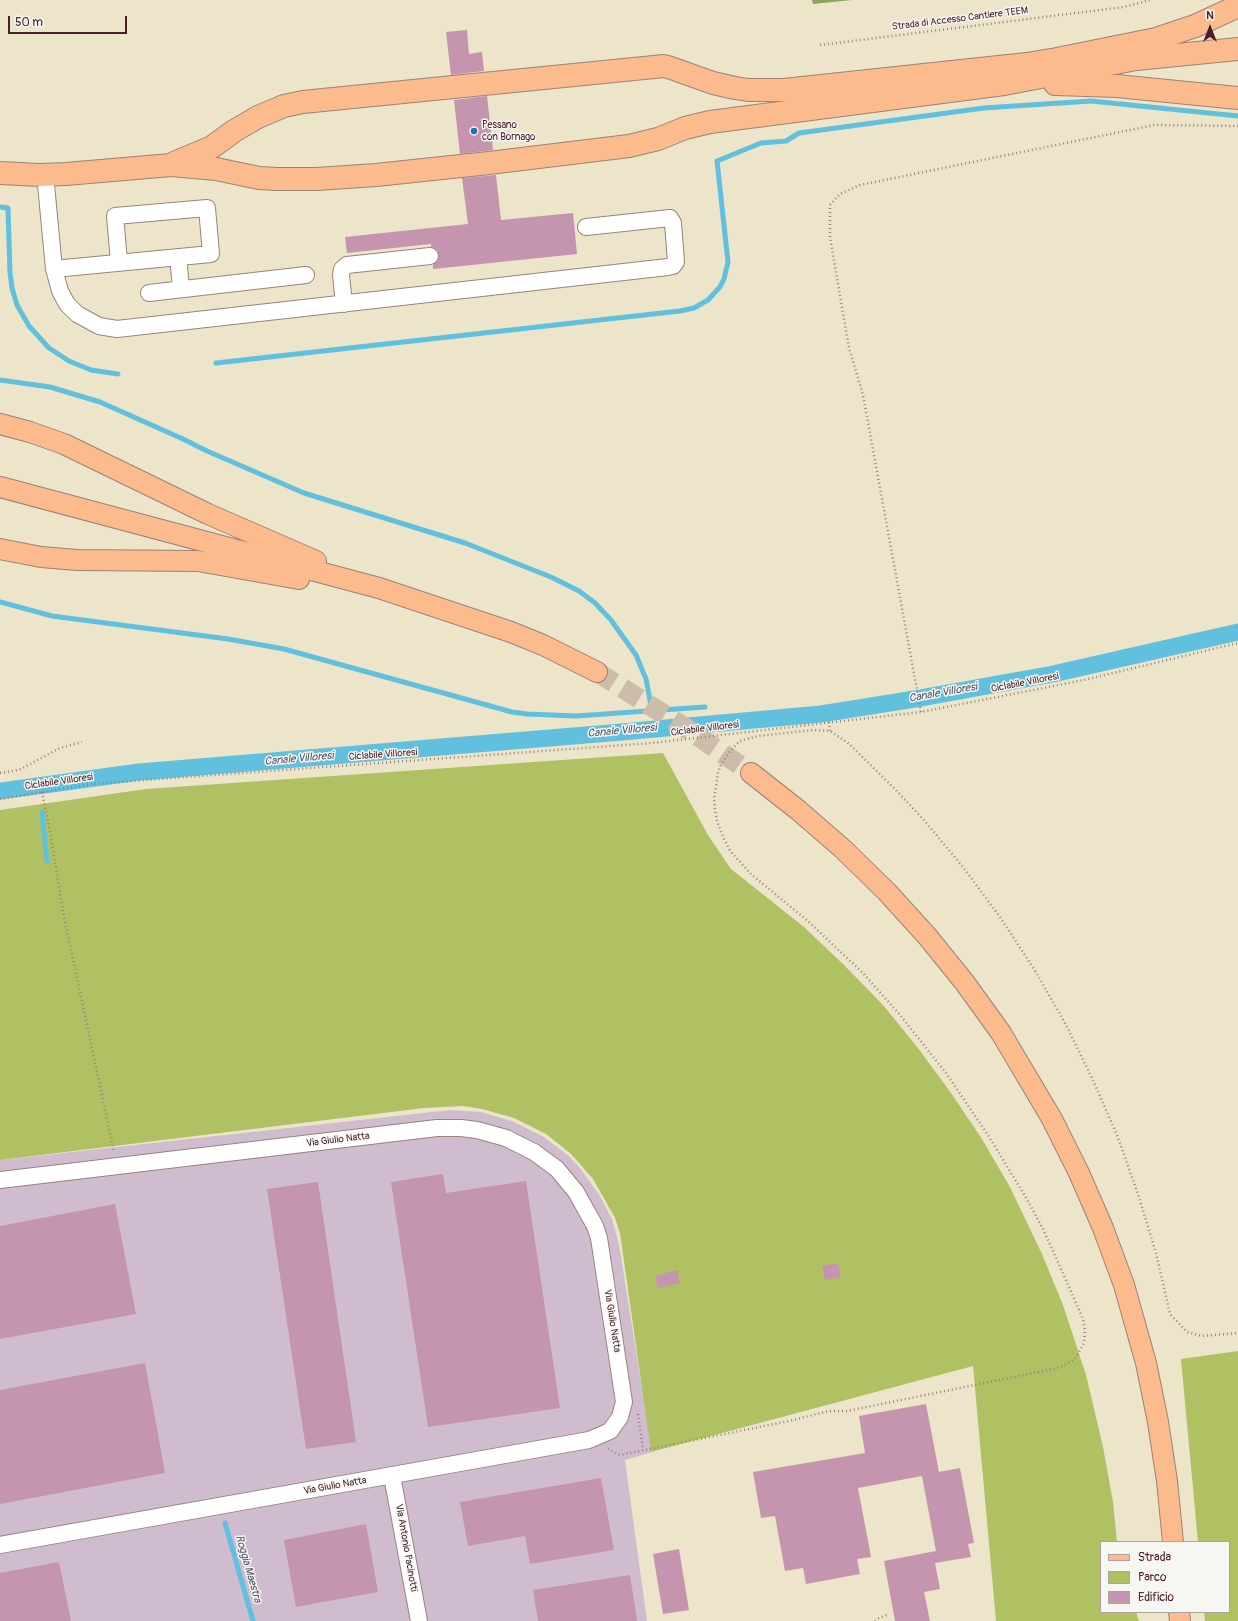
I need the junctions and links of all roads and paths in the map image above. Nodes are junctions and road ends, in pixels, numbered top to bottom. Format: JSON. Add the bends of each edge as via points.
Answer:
{"nodes":[{"id":1,"x":1150,"y":0,"type":"edge"},
{"id":2,"x":1238,"y":6,"type":"edge"},
{"id":3,"x":820,"y":45,"type":"dead end"},
{"id":4,"x":1238,"y":49,"type":"edge"},
{"id":5,"x":1131,"y":60,"type":"junction"},
{"id":6,"x":1027,"y":64,"type":"junction"},
{"id":7,"x":1004,"y":84,"type":"junction"},
{"id":8,"x":1238,"y":98,"type":"edge"},
{"id":9,"x":1238,"y":126,"type":"edge"},
{"id":10,"x":171,"y":165,"type":"junction"},
{"id":11,"x":0,"y":173,"type":"edge"},
{"id":12,"x":45,"y":174,"type":"junction"},
{"id":13,"x":586,"y":227,"type":"dead end"},
{"id":14,"x":430,"y":256,"type":"dead end"},
{"id":15,"x":178,"y":257,"type":"junction"},
{"id":16,"x":119,"y":262,"type":"junction"},
{"id":17,"x":54,"y":269,"type":"junction"},
{"id":18,"x":306,"y":275,"type":"dead end"},
{"id":19,"x":181,"y":288,"type":"junction"},
{"id":20,"x":149,"y":293,"type":"dead end"},
{"id":21,"x":344,"y":304,"type":"junction"},
{"id":22,"x":0,"y":424,"type":"edge"},
{"id":23,"x":0,"y":487,"type":"edge"},
{"id":24,"x":0,"y":549,"type":"edge"},
{"id":25,"x":379,"y":588,"type":"junction"},
{"id":26,"x":1238,"y":643,"type":"edge"},
{"id":27,"x":597,"y":672,"type":"tunnel mouth"},
{"id":28,"x":921,"y":710,"type":"junction"},
{"id":29,"x":829,"y":722,"type":"junction"},
{"id":30,"x":830,"y":731,"type":"junction"},
{"id":31,"x":739,"y":733,"type":"junction"},
{"id":32,"x":740,"y":741,"type":"junction"},
{"id":33,"x":82,"y":742,"type":"dead end"},
{"id":34,"x":0,"y":773,"type":"edge"},
{"id":35,"x":751,"y":773,"type":"tunnel mouth"},
{"id":36,"x":42,"y":792,"type":"junction"},
{"id":37,"x":0,"y":798,"type":"edge"},
{"id":38,"x":115,"y":1154,"type":"dead end"},
{"id":39,"x":0,"y":1180,"type":"edge"},
{"id":40,"x":1238,"y":1333,"type":"edge"},
{"id":41,"x":637,"y":1409,"type":"dead end"},
{"id":42,"x":589,"y":1440,"type":"junction"},
{"id":43,"x":643,"y":1450,"type":"junction"},
{"id":44,"x":392,"y":1476,"type":"junction"},
{"id":45,"x":1173,"y":1541,"type":"edge"},
{"id":46,"x":0,"y":1545,"type":"edge"},
{"id":47,"x":886,"y":1615,"type":"dead end"},
{"id":48,"x":419,"y":1621,"type":"edge"},
{"id":49,"x":875,"y":1621,"type":"edge"}],
"edges":[{"from":1,"to":3,"type":"path","name":"Strada di Accesso Cantiere TEEM","via":[[1124,7]]},
{"from":2,"to":6,"type":"highway","via":[[1207,21],[1156,39]]},
{"from":4,"to":5,"type":"highway"},
{"from":5,"to":6,"type":"highway"},
{"from":5,"to":7,"type":"highway"},
{"from":6,"to":10,"type":"highway","via":[[784,90],[735,88],[664,66],[303,102],[284,106],[258,117],[212,147]]},
{"from":7,"to":8,"type":"highway","via":[[1104,85]]},
{"from":7,"to":10,"type":"highway","via":[[710,122],[629,146],[376,175],[277,179]]},
{"from":9,"to":28,"type":"path","via":[[1154,125],[860,185],[840,194],[830,206],[830,237],[849,348],[863,395]]},
{"from":10,"to":12,"type":"highway"},
{"from":11,"to":12,"type":"highway"},
{"from":12,"to":17,"type":"street"},
{"from":13,"to":21,"type":"street","via":[[670,218],[673,223],[676,262],[668,267]]},
{"from":14,"to":21,"type":"street","via":[[347,265],[342,269],[341,275]]},
{"from":15,"to":16,"type":"street"},
{"from":15,"to":16,"type":"street","via":[[211,254],[207,208],[115,216]]},
{"from":15,"to":19,"type":"street"},
{"from":16,"to":17,"type":"street"},
{"from":17,"to":21,"type":"street","via":[[60,291],[72,309],[92,324],[113,329]]},
{"from":18,"to":19,"type":"street"},
{"from":19,"to":20,"type":"street"},
{"from":22,"to":25,"type":"main road","via":[[64,444],[208,514]]},
{"from":23,"to":25,"type":"main road"},
{"from":24,"to":25,"type":"main road","via":[[41,557],[77,560],[198,561],[290,577]]},
{"from":25,"to":27,"type":"main road","via":[[518,635]]},
{"from":26,"to":28,"type":"path","name":"Ciclabile Villoresi","via":[[1084,680]]},
{"from":28,"to":29,"type":"path","name":"Ciclabile Villoresi"},
{"from":29,"to":30,"type":"path"},
{"from":29,"to":31,"type":"path","name":"Ciclabile Villoresi"},
{"from":30,"to":32,"type":"path","via":[[813,730],[758,736]]},
{"from":30,"to":40,"type":"path","via":[[848,743],[880,774],[950,851],[1004,923],[1055,1005],[1092,1078],[1129,1168],[1156,1253],[1170,1314],[1187,1332],[1202,1336]]},
{"from":31,"to":32,"type":"path"},
{"from":31,"to":36,"type":"path","name":"Ciclabile Villoresi","via":[[652,743],[92,784]]},
{"from":32,"to":43,"type":"path","via":[[721,764],[715,786],[714,810],[726,843],[751,874],[813,926],[863,973],[946,1073],[985,1130],[1043,1229],[1085,1324],[1085,1337],[1079,1354],[1070,1363],[1058,1368],[847,1411],[829,1411]]},
{"from":33,"to":34,"type":"path","via":[[60,748],[19,770]]},
{"from":35,"to":45,"type":"main road","via":[[844,849],[928,936],[997,1027],[1046,1107],[1096,1210],[1135,1324],[1158,1422]]},
{"from":36,"to":37,"type":"path","name":"Ciclabile Villoresi"},
{"from":36,"to":38,"type":"path","via":[[63,912]]},
{"from":39,"to":42,"type":"street","name":"Via Giulio Natta","via":[[444,1128],[477,1130],[522,1145],[544,1159],[567,1180],[596,1226],[599,1238],[624,1402],[620,1417],[610,1431]]},
{"from":41,"to":43,"type":"path"},
{"from":42,"to":43,"type":"path","via":[[620,1455]]},
{"from":42,"to":44,"type":"street","name":"Via Giulio Natta"},
{"from":44,"to":46,"type":"street","name":"Via Giulio Natta"},
{"from":44,"to":48,"type":"street","name":"Via Antonio Pacinotti"},
{"from":47,"to":49,"type":"path"}]}
